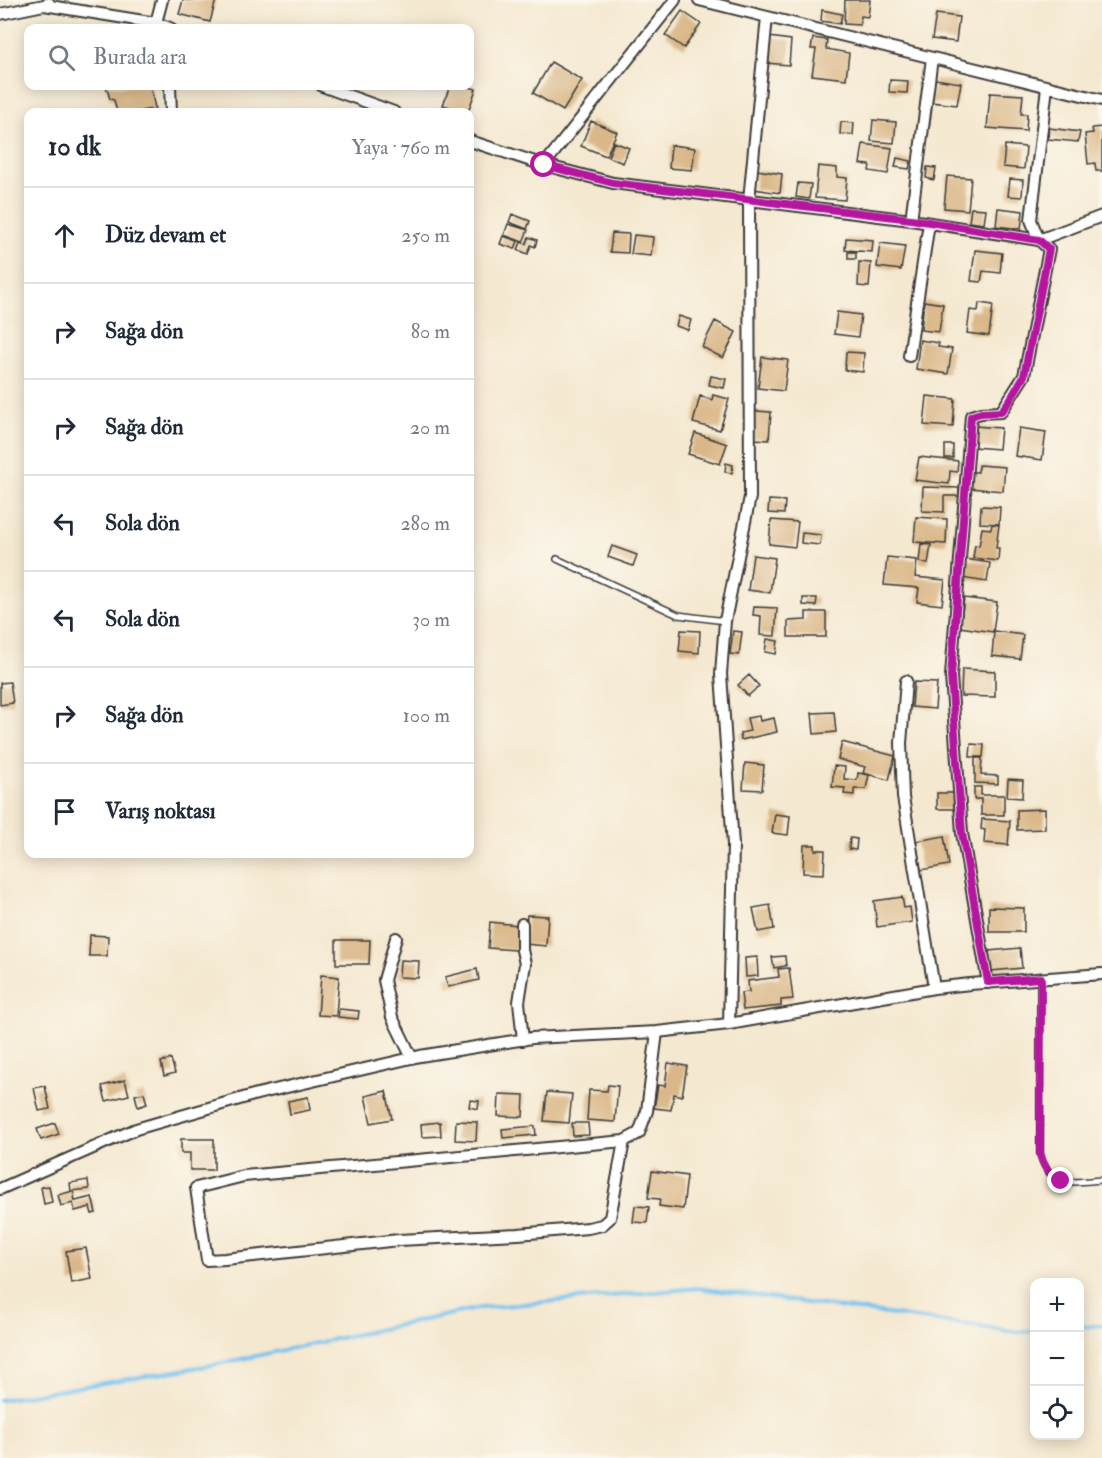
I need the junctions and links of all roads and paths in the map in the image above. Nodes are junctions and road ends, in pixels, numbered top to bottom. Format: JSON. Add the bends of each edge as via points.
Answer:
{"nodes":[{"id":1,"x":162,"y":0,"type":"edge"},
{"id":2,"x":675,"y":0,"type":"edge"},
{"id":3,"x":699,"y":0,"type":"edge"},
{"id":4,"x":49,"y":3,"type":"edge"},
{"id":5,"x":0,"y":14,"type":"edge"},
{"id":6,"x":767,"y":17,"type":"junction"},
{"id":7,"x":148,"y":24,"type":"edge"},
{"id":8,"x":157,"y":24,"type":"edge"},
{"id":9,"x":932,"y":58,"type":"junction"},
{"id":10,"x":1047,"y":87,"type":"junction"},
{"id":11,"x":170,"y":90,"type":"edge"},
{"id":12,"x":333,"y":90,"type":"edge"},
{"id":13,"x":1102,"y":100,"type":"edge"},
{"id":14,"x":171,"y":108,"type":"edge"},
{"id":15,"x":383,"y":108,"type":"edge"},
{"id":16,"x":474,"y":142,"type":"edge"},
{"id":17,"x":544,"y":165,"type":"junction"},
{"id":18,"x":749,"y":200,"type":"junction"},
{"id":19,"x":1102,"y":216,"type":"edge"},
{"id":20,"x":911,"y":219,"type":"junction"},
{"id":21,"x":929,"y":223,"type":"junction"},
{"id":22,"x":1039,"y":240,"type":"junction"},
{"id":23,"x":909,"y":356,"type":"dead end"},
{"id":24,"x":556,"y":559,"type":"dead end"},
{"id":25,"x":725,"y":621,"type":"junction"},
{"id":26,"x":906,"y":681,"type":"dead end"},
{"id":27,"x":522,"y":924,"type":"dead end"},
{"id":28,"x":396,"y":938,"type":"dead end"},
{"id":29,"x":1102,"y":974,"type":"edge"},
{"id":30,"x":1041,"y":978,"type":"junction"},
{"id":31,"x":988,"y":982,"type":"junction"},
{"id":32,"x":934,"y":988,"type":"junction"},
{"id":33,"x":729,"y":1024,"type":"junction"},
{"id":34,"x":657,"y":1032,"type":"junction"},
{"id":35,"x":524,"y":1040,"type":"junction"},
{"id":36,"x":412,"y":1058,"type":"junction"},
{"id":37,"x":624,"y":1141,"type":"junction"},
{"id":38,"x":1102,"y":1180,"type":"edge"},
{"id":39,"x":0,"y":1189,"type":"edge"}],
"edges":[{"from":1,"to":8,"type":"street"},
{"from":2,"to":17,"type":"street"},
{"from":3,"to":6,"type":"street"},
{"from":4,"to":5,"type":"street"},
{"from":4,"to":7,"type":"street"},
{"from":6,"to":9,"type":"street"},
{"from":6,"to":18,"type":"street"},
{"from":9,"to":10,"type":"street"},
{"from":9,"to":20,"type":"street"},
{"from":10,"to":13,"type":"street"},
{"from":10,"to":22,"type":"street","via":[[1031,220]]},
{"from":11,"to":14,"type":"street"},
{"from":12,"to":15,"type":"street"},
{"from":16,"to":17,"type":"street"},
{"from":17,"to":18,"type":"street","via":[[613,183]]},
{"from":18,"to":20,"type":"street"},
{"from":18,"to":25,"type":"street","via":[[750,497]]},
{"from":19,"to":22,"type":"street"},
{"from":20,"to":21,"type":"street"},
{"from":21,"to":22,"type":"street"},
{"from":21,"to":23,"type":"street"},
{"from":22,"to":31,"type":"street","via":[[1049,249],[1024,376],[1001,412],[971,416],[952,664],[962,833]]},
{"from":24,"to":25,"type":"lane","via":[[678,615]]},
{"from":25,"to":33,"type":"street","via":[[721,674],[733,845]]},
{"from":26,"to":32,"type":"street","via":[[901,743],[903,797]]},
{"from":27,"to":35,"type":"street","via":[[525,964],[519,1002]]},
{"from":28,"to":36,"type":"street","via":[[384,980],[392,1017]]},
{"from":29,"to":30,"type":"street"},
{"from":30,"to":31,"type":"street"},
{"from":30,"to":38,"type":"lane","via":[[1042,1161],[1050,1174],[1067,1183]]},
{"from":31,"to":32,"type":"street"},
{"from":32,"to":33,"type":"street"},
{"from":33,"to":34,"type":"street"},
{"from":34,"to":35,"type":"street"},
{"from":34,"to":37,"type":"street","via":[[646,1112],[639,1133]]},
{"from":35,"to":36,"type":"street"},
{"from":36,"to":39,"type":"street","via":[[257,1094],[136,1130]]},
{"from":37,"to":37,"type":"street","via":[[610,1218],[588,1228],[399,1240],[207,1260],[196,1188],[244,1176]]}]}
